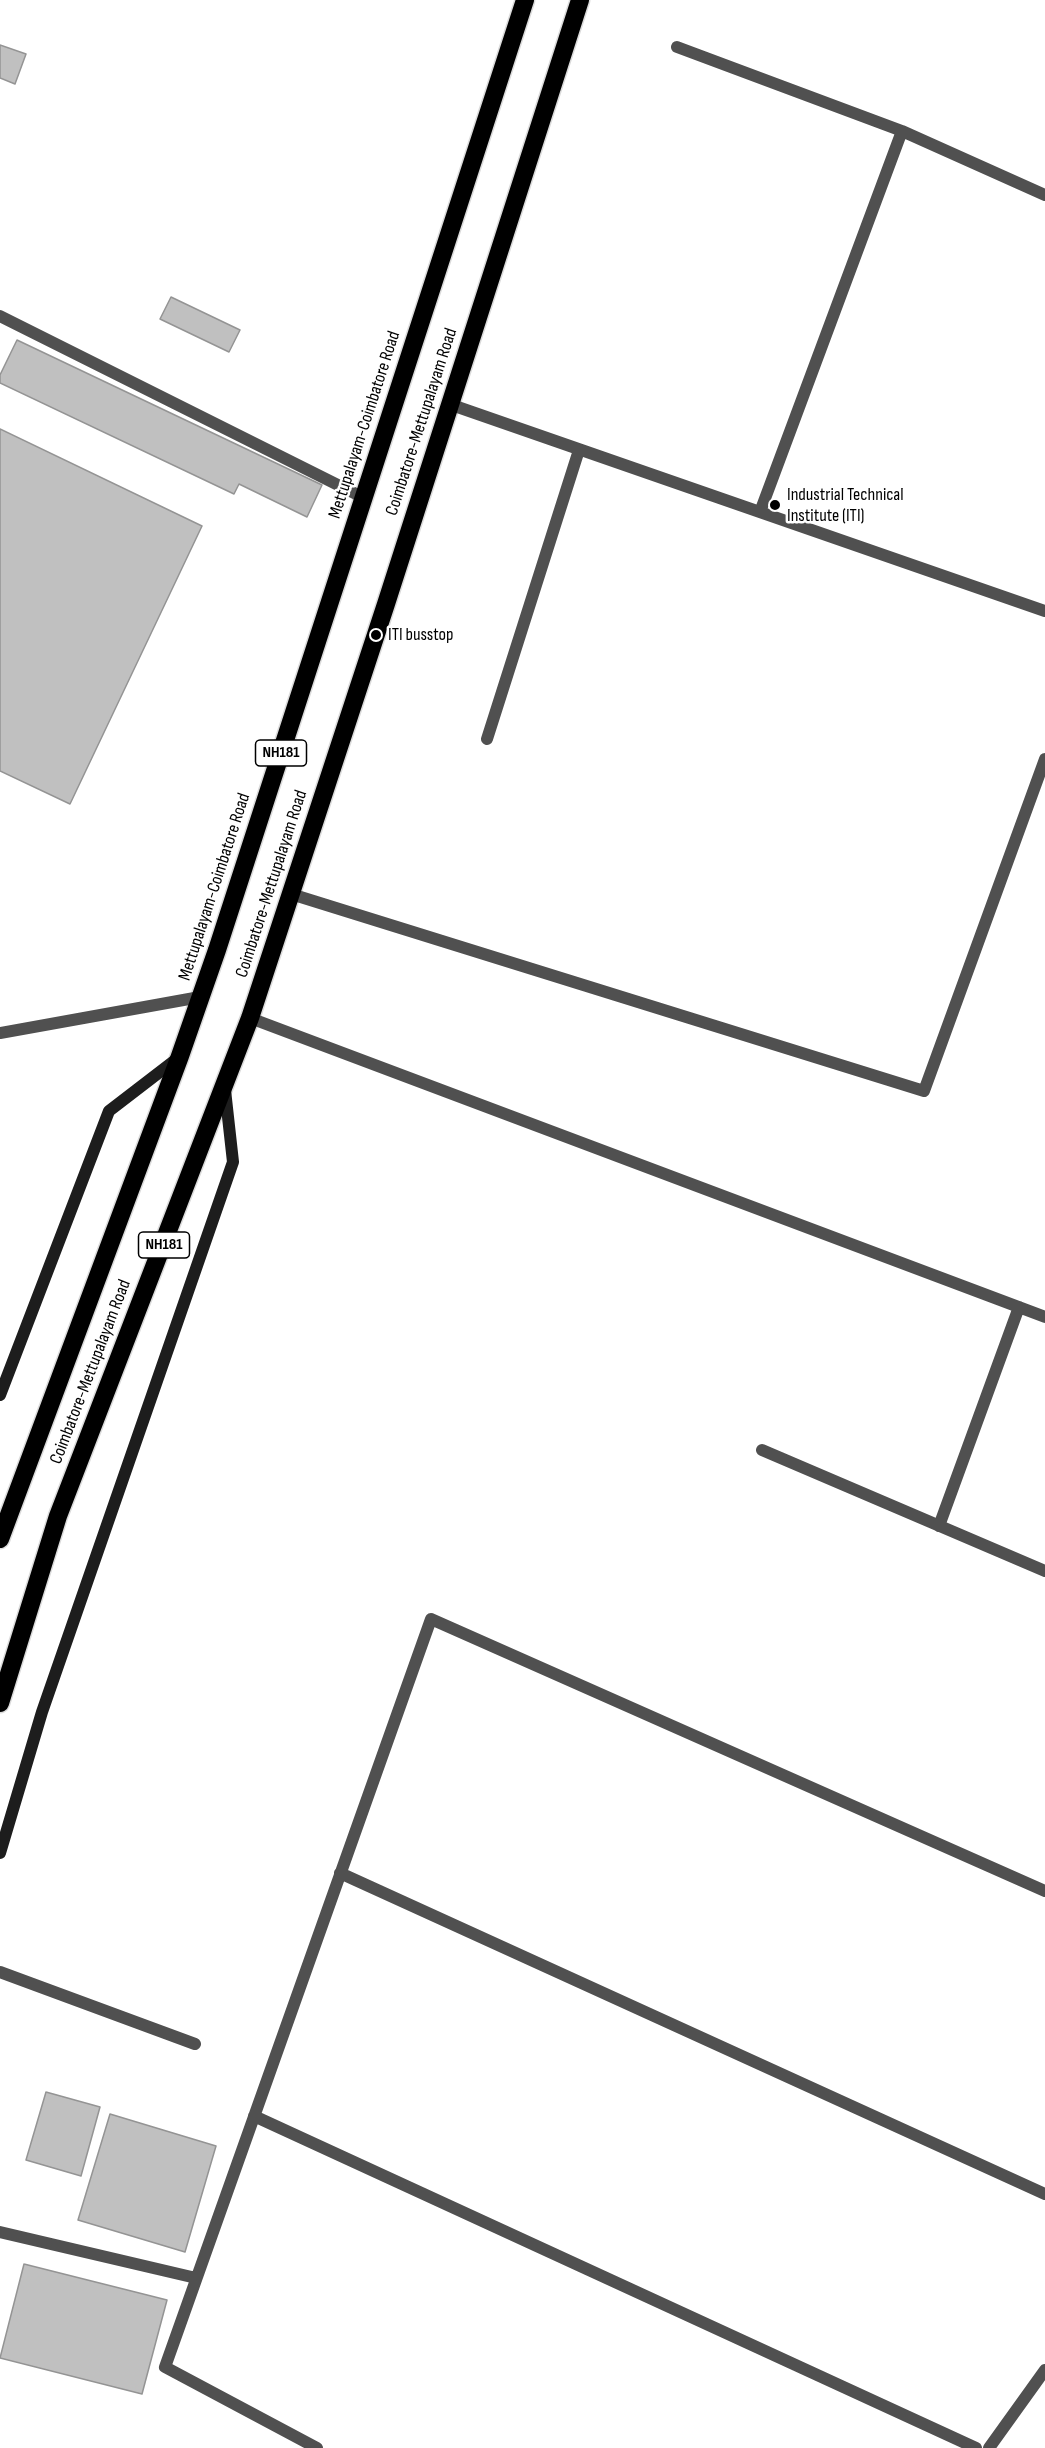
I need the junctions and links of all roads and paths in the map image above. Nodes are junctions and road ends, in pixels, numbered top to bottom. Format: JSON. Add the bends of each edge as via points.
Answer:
{"nodes":[{"id":1,"x":525,"y":0,"type":"edge"},
{"id":2,"x":580,"y":0,"type":"edge"},
{"id":3,"x":677,"y":47,"type":"dead end"},
{"id":4,"x":902,"y":131,"type":"junction"},
{"id":5,"x":1045,"y":195,"type":"edge"},
{"id":6,"x":0,"y":316,"type":"edge"},
{"id":7,"x":449,"y":405,"type":"junction"},
{"id":8,"x":579,"y":450,"type":"junction"},
{"id":9,"x":364,"y":498,"type":"junction"},
{"id":10,"x":760,"y":512,"type":"junction"},
{"id":11,"x":1045,"y":611,"type":"edge"},
{"id":12,"x":487,"y":740,"type":"dead end"},
{"id":13,"x":1045,"y":759,"type":"edge"},
{"id":14,"x":291,"y":894,"type":"junction"},
{"id":15,"x":200,"y":997,"type":"junction"},
{"id":16,"x":250,"y":1018,"type":"junction"},
{"id":17,"x":0,"y":1033,"type":"edge"},
{"id":18,"x":180,"y":1056,"type":"junction"},
{"id":19,"x":225,"y":1089,"type":"junction"},
{"id":20,"x":1019,"y":1307,"type":"junction"},
{"id":21,"x":1045,"y":1317,"type":"edge"},
{"id":22,"x":0,"y":1395,"type":"edge"},
{"id":23,"x":762,"y":1450,"type":"dead end"},
{"id":24,"x":939,"y":1526,"type":"junction"},
{"id":25,"x":0,"y":1539,"type":"edge"},
{"id":26,"x":1045,"y":1571,"type":"edge"},
{"id":27,"x":0,"y":1703,"type":"edge"},
{"id":28,"x":0,"y":1853,"type":"edge"},
{"id":29,"x":340,"y":1873,"type":"junction"},
{"id":30,"x":1045,"y":1891,"type":"edge"},
{"id":31,"x":0,"y":1972,"type":"edge"},
{"id":32,"x":195,"y":2044,"type":"dead end"},
{"id":33,"x":254,"y":2116,"type":"junction"},
{"id":34,"x":1045,"y":2194,"type":"edge"},
{"id":35,"x":0,"y":2232,"type":"edge"},
{"id":36,"x":196,"y":2278,"type":"junction"},
{"id":37,"x":1045,"y":2370,"type":"edge"},
{"id":38,"x":317,"y":2448,"type":"edge"},
{"id":39,"x":976,"y":2448,"type":"edge"},
{"id":40,"x":989,"y":2448,"type":"edge"}],
"edges":[{"from":1,"to":9,"type":"highway","name":"Mettupalayam-Coimbatore Road","number":"NH181"},
{"from":2,"to":7,"type":"highway","name":"Coimbatore-Mettupalayam Road","number":"NH181"},
{"from":3,"to":4,"type":"street"},
{"from":4,"to":5,"type":"street"},
{"from":4,"to":10,"type":"street"},
{"from":6,"to":9,"type":"street"},
{"from":7,"to":8,"type":"street"},
{"from":7,"to":14,"type":"highway","name":"Coimbatore-Mettupalayam Road","number":"NH181"},
{"from":8,"to":10,"type":"street"},
{"from":8,"to":12,"type":"street"},
{"from":9,"to":15,"type":"highway","name":"Mettupalayam-Coimbatore Road","number":"NH181"},
{"from":10,"to":11,"type":"street"},
{"from":13,"to":14,"type":"street","via":[[924,1091]]},
{"from":14,"to":16,"type":"highway","name":"Coimbatore-Mettupalayam Road","number":"NH181"},
{"from":15,"to":17,"type":"street"},
{"from":15,"to":18,"type":"highway","name":"Mettupalayam-Coimbatore Road","number":"NH181"},
{"from":16,"to":19,"type":"highway","name":"Coimbatore-Mettupalayam Road","number":"NH181"},
{"from":16,"to":20,"type":"street"},
{"from":18,"to":22,"type":"street","via":[[109,1111]]},
{"from":18,"to":25,"type":"highway","name":"Mettupalayam-Coimbatore Road","number":"NH181"},
{"from":19,"to":27,"type":"highway","name":"Coimbatore-Mettupalayam Road","number":"NH181","via":[[58,1516]]},
{"from":19,"to":28,"type":"street","via":[[233,1162],[42,1712]]},
{"from":20,"to":21,"type":"street"},
{"from":20,"to":24,"type":"street"},
{"from":23,"to":24,"type":"street"},
{"from":24,"to":26,"type":"street"},
{"from":29,"to":30,"type":"street","via":[[431,1619]]},
{"from":29,"to":33,"type":"street"},
{"from":29,"to":34,"type":"street"},
{"from":31,"to":32,"type":"street"},
{"from":33,"to":36,"type":"street"},
{"from":33,"to":39,"type":"street"},
{"from":35,"to":36,"type":"street"},
{"from":36,"to":38,"type":"street","via":[[165,2367]]},
{"from":37,"to":40,"type":"street"}]}
